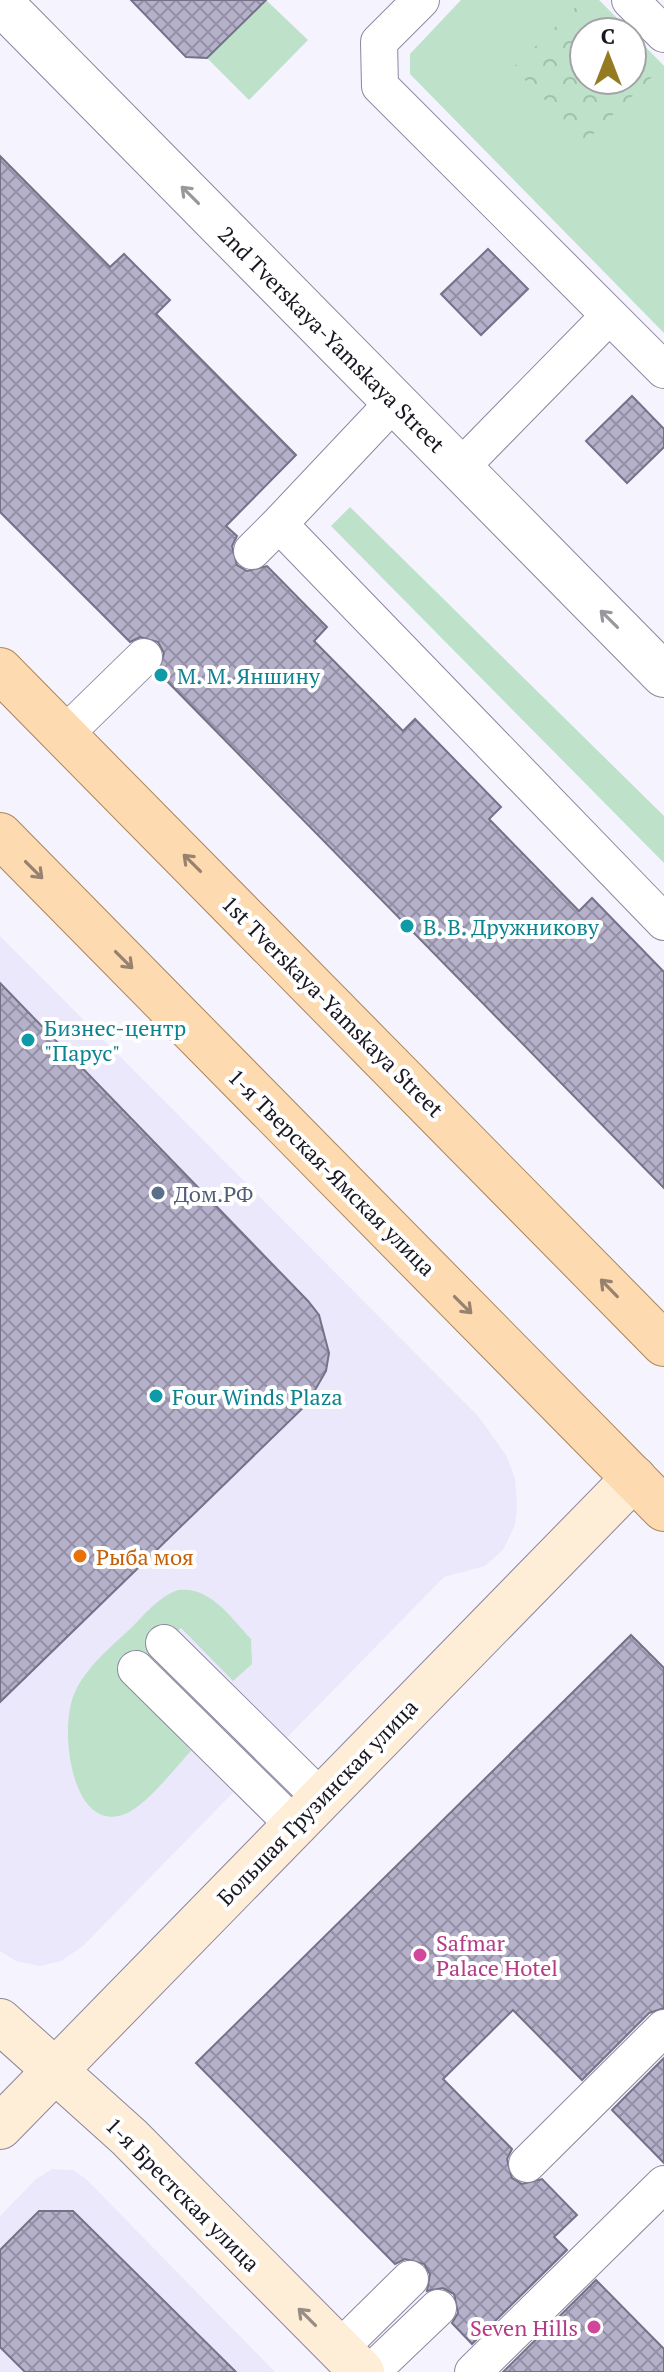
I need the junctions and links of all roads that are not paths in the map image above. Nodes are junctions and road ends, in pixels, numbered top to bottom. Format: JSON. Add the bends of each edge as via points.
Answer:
{"nodes":[{"id":1,"x":421,"y":0,"type":"edge"},
{"id":2,"x":630,"y":0,"type":"edge"},
{"id":3,"x":0,"y":2,"type":"edge"},
{"id":4,"x":664,"y":34,"type":"edge"},
{"id":5,"x":609,"y":316,"type":"junction"},
{"id":6,"x":664,"y":370,"type":"edge"},
{"id":7,"x":394,"y":402,"type":"junction"},
{"id":8,"x":460,"y":468,"type":"junction"},
{"id":9,"x":279,"y":524,"type":"junction"},
{"id":10,"x":252,"y":551,"type":"dead end"},
{"id":11,"x":144,"y":657,"type":"dead end"},
{"id":12,"x":0,"y":670,"type":"edge"},
{"id":13,"x":664,"y":675,"type":"edge"},
{"id":14,"x":65,"y":734,"type":"junction"},
{"id":15,"x":0,"y":835,"type":"edge"},
{"id":16,"x":664,"y":922,"type":"edge"},
{"id":17,"x":664,"y":1344,"type":"edge"},
{"id":18,"x":634,"y":1478,"type":"junction"},
{"id":19,"x":664,"y":1509,"type":"edge"},
{"id":20,"x":164,"y":1643,"type":"dead end"},
{"id":21,"x":136,"y":1669,"type":"dead end"},
{"id":22,"x":308,"y":1812,"type":"junction"},
{"id":23,"x":0,"y":2021,"type":"edge"},
{"id":24,"x":664,"y":2028,"type":"edge"},
{"id":25,"x":53,"y":2072,"type":"junction"},
{"id":26,"x":0,"y":2127,"type":"edge"},
{"id":27,"x":527,"y":2164,"type":"dead end"},
{"id":28,"x":664,"y":2184,"type":"edge"},
{"id":29,"x":410,"y":2279,"type":"dead end"},
{"id":30,"x":438,"y":2308,"type":"dead end"},
{"id":31,"x":357,"y":2364,"type":"edge"},
{"id":32,"x":473,"y":2372,"type":"edge"}],
"edges":[{"from":1,"to":5,"type":"lane","via":[[379,42],[380,86]]},
{"from":2,"to":4,"type":"lane"},
{"from":7,"to":3,"type":"street","name":"2nd Tverskaya-Yamskaya Street","one_way":true},
{"from":5,"to":6,"type":"lane"},
{"from":5,"to":8,"type":"lane"},
{"from":7,"to":8,"type":"street","name":"2nd Tverskaya-Yamskaya Street"},
{"from":7,"to":9,"type":"lane"},
{"from":13,"to":8,"type":"street","name":"2nd Tverskaya-Yamskaya Street","one_way":true},
{"from":9,"to":10,"type":"lane"},
{"from":9,"to":16,"type":"lane"},
{"from":11,"to":14,"type":"lane"},
{"from":12,"to":14,"type":"main road","name":"1st Tverskaya-Yamskaya Street"},
{"from":17,"to":14,"type":"main road","name":"1st Tverskaya-Yamskaya Street","one_way":true},
{"from":15,"to":18,"type":"main road","name":"1-я Тверская-Ямская улица","one_way":true},
{"from":18,"to":19,"type":"main road","name":"1-я Тверская-Ямская улица"},
{"from":18,"to":22,"type":"street","name":"Большая Грузинская улица"},
{"from":20,"to":22,"type":"lane"},
{"from":21,"to":22,"type":"lane"},
{"from":22,"to":25,"type":"street","name":"Большая Грузинская улица"},
{"from":23,"to":25,"type":"street","name":"1-я Брестская улица"},
{"from":24,"to":27,"type":"lane"},
{"from":25,"to":26,"type":"street","name":"Большая Грузинская улица"},
{"from":31,"to":25,"type":"street","name":"1-я Брестская улица","one_way":true,"via":[[129,2137]]},
{"from":28,"to":32,"type":"lane"},
{"from":29,"to":31,"type":"lane"},
{"from":30,"to":31,"type":"lane"}]}
